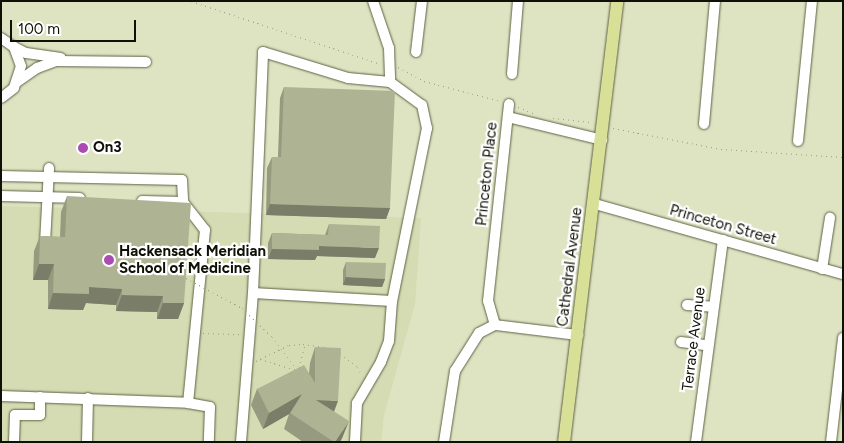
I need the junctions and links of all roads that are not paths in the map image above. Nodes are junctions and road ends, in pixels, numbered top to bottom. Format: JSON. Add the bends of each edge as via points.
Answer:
{"nodes":[{"id":1,"x":373,"y":1,"type":"edge"},
{"id":2,"x":422,"y":1,"type":"edge"},
{"id":3,"x":518,"y":1,"type":"edge"},
{"id":4,"x":617,"y":1,"type":"edge"},
{"id":5,"x":716,"y":1,"type":"edge"},
{"id":6,"x":812,"y":1,"type":"edge"},
{"id":7,"x":1,"y":30,"type":"edge"},
{"id":8,"x":7,"y":42,"type":"edge"},
{"id":9,"x":416,"y":52,"type":"dead end"},
{"id":10,"x":69,"y":60,"type":"junction"},
{"id":11,"x":146,"y":62,"type":"dead end"},
{"id":12,"x":512,"y":74,"type":"dead end"},
{"id":13,"x":17,"y":82,"type":"junction"},
{"id":14,"x":390,"y":82,"type":"junction"},
{"id":15,"x":4,"y":96,"type":"edge"},
{"id":16,"x":509,"y":104,"type":"dead end"},
{"id":17,"x":1,"y":107,"type":"edge"},
{"id":18,"x":508,"y":117,"type":"junction"},
{"id":19,"x":704,"y":124,"type":"dead end"},
{"id":20,"x":602,"y":140,"type":"junction"},
{"id":21,"x":798,"y":141,"type":"dead end"},
{"id":22,"x":49,"y":171,"type":"junction"},
{"id":23,"x":1,"y":176,"type":"edge"},
{"id":24,"x":1,"y":196,"type":"edge"},
{"id":25,"x":48,"y":197,"type":"junction"},
{"id":26,"x":96,"y":199,"type":"edge"},
{"id":27,"x":134,"y":200,"type":"edge"},
{"id":28,"x":183,"y":202,"type":"junction"},
{"id":29,"x":595,"y":204,"type":"junction"},
{"id":30,"x":830,"y":218,"type":"dead end"},
{"id":31,"x":723,"y":240,"type":"junction"},
{"id":32,"x":46,"y":243,"type":"edge"},
{"id":33,"x":822,"y":269,"type":"junction"},
{"id":34,"x":843,"y":274,"type":"edge"},
{"id":35,"x":253,"y":293,"type":"junction"},
{"id":36,"x":392,"y":301,"type":"junction"},
{"id":37,"x":687,"y":305,"type":"dead end"},
{"id":38,"x":713,"y":306,"type":"junction"},
{"id":39,"x":495,"y":325,"type":"junction"},
{"id":40,"x":578,"y":335,"type":"junction"},
{"id":41,"x":842,"y":341,"type":"edge"},
{"id":42,"x":681,"y":342,"type":"dead end"},
{"id":43,"x":708,"y":345,"type":"junction"},
{"id":44,"x":1,"y":396,"type":"edge"},
{"id":45,"x":40,"y":396,"type":"junction"},
{"id":46,"x":88,"y":398,"type":"junction"},
{"id":47,"x":188,"y":403,"type":"junction"},
{"id":48,"x":14,"y":442,"type":"edge"},
{"id":49,"x":87,"y":442,"type":"edge"},
{"id":50,"x":209,"y":442,"type":"edge"},
{"id":51,"x":241,"y":442,"type":"edge"},
{"id":52,"x":355,"y":442,"type":"edge"},
{"id":53,"x":444,"y":442,"type":"edge"},
{"id":54,"x":564,"y":442,"type":"edge"},
{"id":55,"x":696,"y":442,"type":"edge"},
{"id":56,"x":831,"y":442,"type":"edge"}],
"edges":[{"from":1,"to":14,"type":"street","via":[[389,48]]},
{"from":2,"to":9,"type":"street"},
{"from":3,"to":12,"type":"street"},
{"from":4,"to":20,"type":"main road","name":"Cathedral Avenue"},
{"from":5,"to":19,"type":"street"},
{"from":6,"to":21,"type":"street"},
{"from":7,"to":8,"type":"street"},
{"from":8,"to":10,"type":"street","via":[[26,53]]},
{"from":8,"to":13,"type":"street","via":[[21,66]]},
{"from":10,"to":11,"type":"street"},
{"from":10,"to":13,"type":"street","via":[[37,68]]},
{"from":13,"to":15,"type":"street"},
{"from":14,"to":35,"type":"street","via":[[348,78],[262,52]]},
{"from":14,"to":36,"type":"street","via":[[422,105],[427,128]]},
{"from":15,"to":17,"type":"street"},
{"from":16,"to":18,"type":"street"},
{"from":18,"to":20,"type":"street","name":"Princeton Place"},
{"from":18,"to":39,"type":"street","name":"Princeton Place","via":[[488,301]]},
{"from":20,"to":29,"type":"main road","name":"Cathedral Avenue"},
{"from":22,"to":23,"type":"street"},
{"from":22,"to":25,"type":"street"},
{"from":22,"to":28,"type":"street","via":[[182,180]]},
{"from":24,"to":25,"type":"street"},
{"from":25,"to":26,"type":"street"},
{"from":25,"to":32,"type":"street"},
{"from":27,"to":28,"type":"street"},
{"from":28,"to":47,"type":"street","via":[[205,230]]},
{"from":29,"to":31,"type":"street","name":"Princeton Street"},
{"from":29,"to":40,"type":"main road","name":"Cathedral Avenue"},
{"from":30,"to":33,"type":"street"},
{"from":31,"to":33,"type":"street","name":"Princeton Street"},
{"from":31,"to":38,"type":"street","name":"Terrace Avenue"},
{"from":33,"to":34,"type":"street","name":"Princeton Street"},
{"from":35,"to":36,"type":"street"},
{"from":35,"to":51,"type":"street"},
{"from":36,"to":52,"type":"street","via":[[389,341],[358,402]]},
{"from":37,"to":38,"type":"street"},
{"from":38,"to":43,"type":"street","name":"Terrace Avenue"},
{"from":39,"to":40,"type":"street"},
{"from":39,"to":53,"type":"street","via":[[479,333],[455,371]]},
{"from":40,"to":54,"type":"main road","name":"Cathedral Avenue"},
{"from":41,"to":56,"type":"street"},
{"from":42,"to":43,"type":"street"},
{"from":43,"to":55,"type":"street","name":"Terrace Avenue"},
{"from":44,"to":45,"type":"street"},
{"from":45,"to":46,"type":"street"},
{"from":45,"to":48,"type":"street","via":[[40,416],[15,415]]},
{"from":46,"to":47,"type":"street"},
{"from":46,"to":49,"type":"street"},
{"from":47,"to":50,"type":"street","via":[[210,406]]}]}
